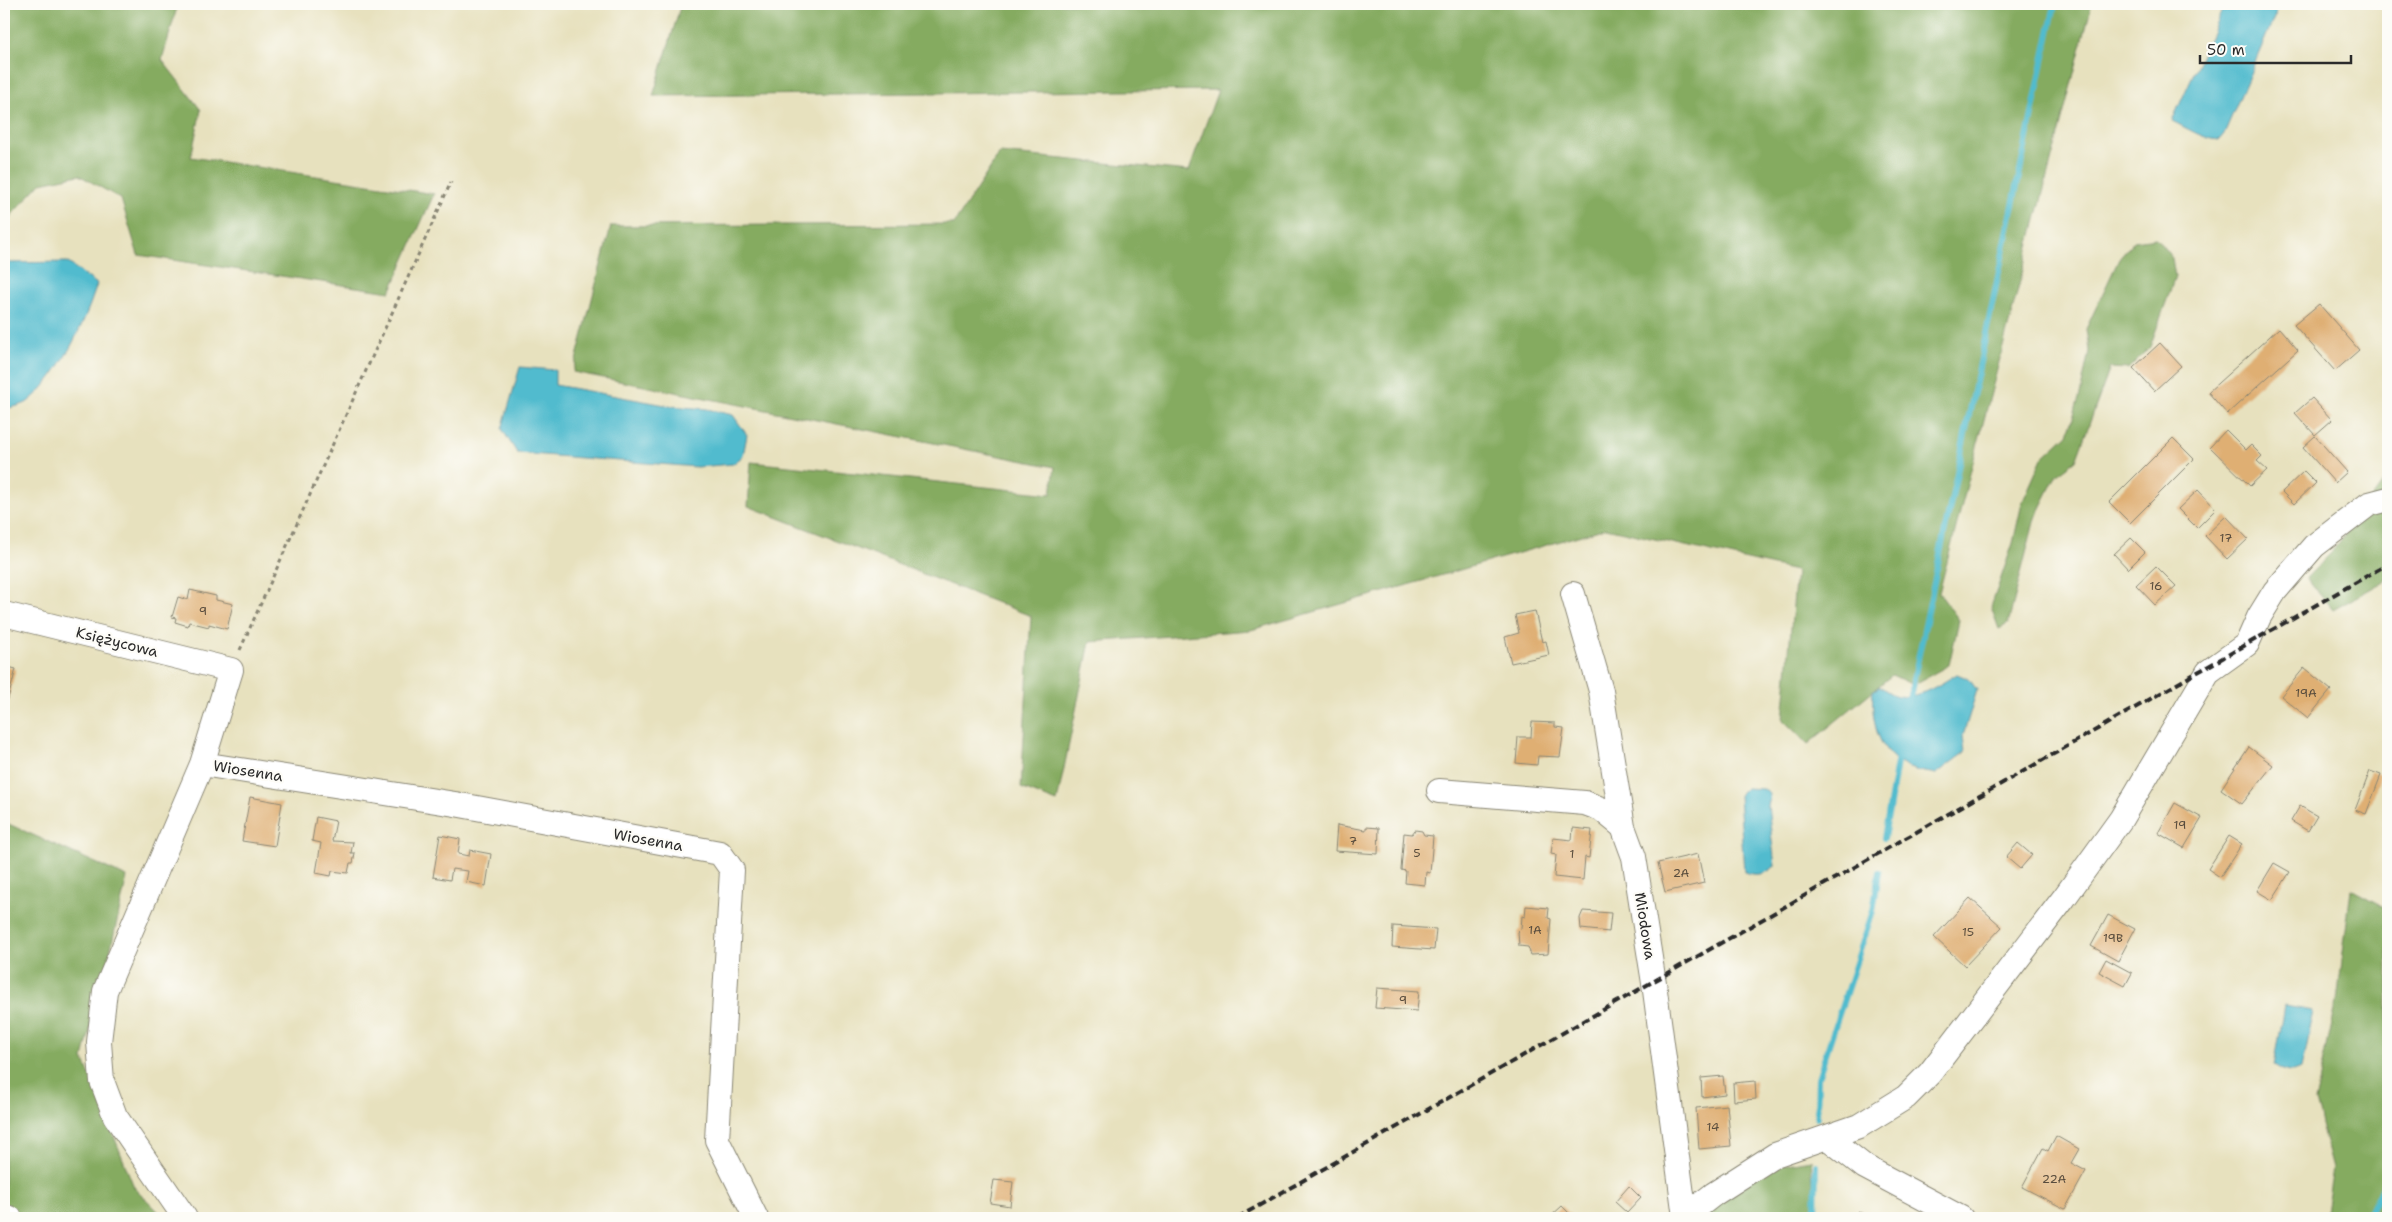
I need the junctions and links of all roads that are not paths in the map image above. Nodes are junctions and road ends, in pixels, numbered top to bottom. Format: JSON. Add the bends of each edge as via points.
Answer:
{"nodes":[{"id":1,"x":2388,"y":498,"type":"edge"},
{"id":2,"x":1573,"y":594,"type":"dead end"},
{"id":3,"x":4,"y":614,"type":"edge"},
{"id":4,"x":202,"y":764,"type":"junction"},
{"id":5,"x":1439,"y":790,"type":"dead end"},
{"id":6,"x":1623,"y":827,"type":"junction"},
{"id":7,"x":1828,"y":1138,"type":"junction"},
{"id":8,"x":4,"y":1217,"type":"edge"},
{"id":9,"x":10,"y":1218,"type":"edge"},
{"id":10,"x":185,"y":1218,"type":"edge"},
{"id":11,"x":756,"y":1218,"type":"edge"},
{"id":12,"x":1684,"y":1218,"type":"edge"},
{"id":13,"x":1961,"y":1218,"type":"edge"}],
"edges":[{"from":1,"to":7,"type":"street","via":[[2370,504],[2314,546],[2275,591],[2247,644],[2208,672],[2121,819],[1930,1073],[1906,1097],[1859,1126]]},
{"from":2,"to":6,"type":"street","name":"Miodowa","via":[[1601,691]]},
{"from":3,"to":4,"type":"street","name":"Księżycowa","via":[[231,670]]},
{"from":4,"to":10,"type":"street","via":[[105,991],[99,1042],[102,1081],[115,1116]]},
{"from":4,"to":11,"type":"street","name":"Wiosenna","via":[[455,804],[720,853],[732,870],[717,1140]]},
{"from":5,"to":6,"type":"street","via":[[1585,803],[1601,809]]},
{"from":6,"to":12,"type":"street","name":"Miodowa","via":[[1637,876]]},
{"from":7,"to":12,"type":"street","via":[[1775,1155],[1714,1194]]},
{"from":7,"to":13,"type":"street","via":[[1865,1167]]},
{"from":8,"to":9,"type":"street"}]}
